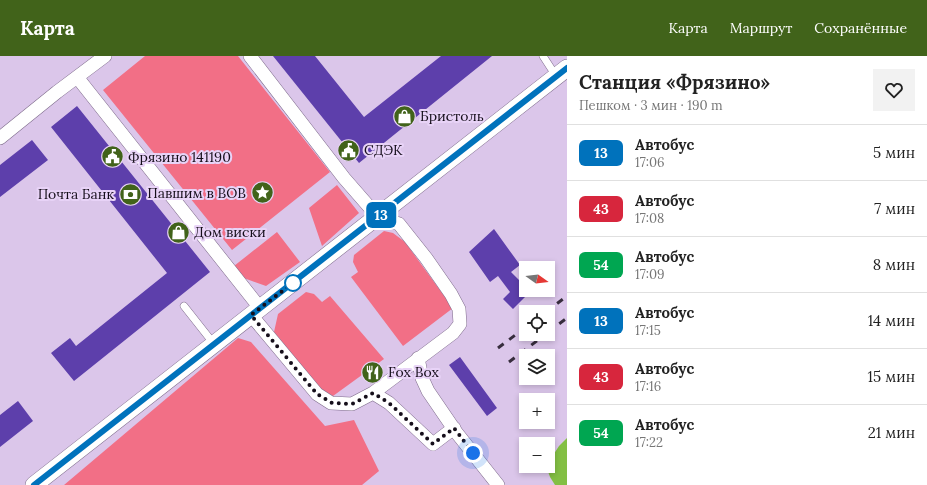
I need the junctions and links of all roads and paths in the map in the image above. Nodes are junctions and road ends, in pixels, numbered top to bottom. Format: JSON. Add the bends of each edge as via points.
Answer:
{"nodes":[{"id":1,"x":105,"y":56,"type":"edge"},
{"id":2,"x":250,"y":56,"type":"edge"},
{"id":3,"x":543,"y":56,"type":"edge"},
{"id":4,"x":562,"y":72,"type":"edge"},
{"id":5,"x":77,"y":77,"type":"junction"},
{"id":6,"x":0,"y":138,"type":"edge"},
{"id":7,"x":378,"y":217,"type":"junction"},
{"id":8,"x":184,"y":306,"type":"dead end"},
{"id":9,"x":256,"y":311,"type":"junction"},
{"id":10,"x":214,"y":344,"type":"junction"},
{"id":11,"x":418,"y":358,"type":"junction"},
{"id":12,"x":373,"y":393,"type":"junction"},
{"id":13,"x":454,"y":428,"type":"junction"},
{"id":14,"x":34,"y":485,"type":"edge"},
{"id":15,"x":498,"y":485,"type":"edge"}],
"edges":[{"from":1,"to":5,"type":"street"},
{"from":2,"to":7,"type":"street","via":[[344,178]]},
{"from":3,"to":4,"type":"lane"},
{"from":4,"to":7,"type":"street"},
{"from":5,"to":6,"type":"street"},
{"from":5,"to":9,"type":"street"},
{"from":7,"to":9,"type":"street"},
{"from":7,"to":11,"type":"street","via":[[399,224],[426,258],[459,310],[460,324],[457,330]]},
{"from":8,"to":10,"type":"lane"},
{"from":9,"to":10,"type":"street"},
{"from":9,"to":12,"type":"street","via":[[317,394],[332,403],[352,404]]},
{"from":10,"to":14,"type":"street"},
{"from":11,"to":12,"type":"street"},
{"from":11,"to":13,"type":"street","via":[[428,392]]},
{"from":12,"to":13,"type":"street","via":[[389,403],[433,444]]},
{"from":13,"to":15,"type":"street"}]}
